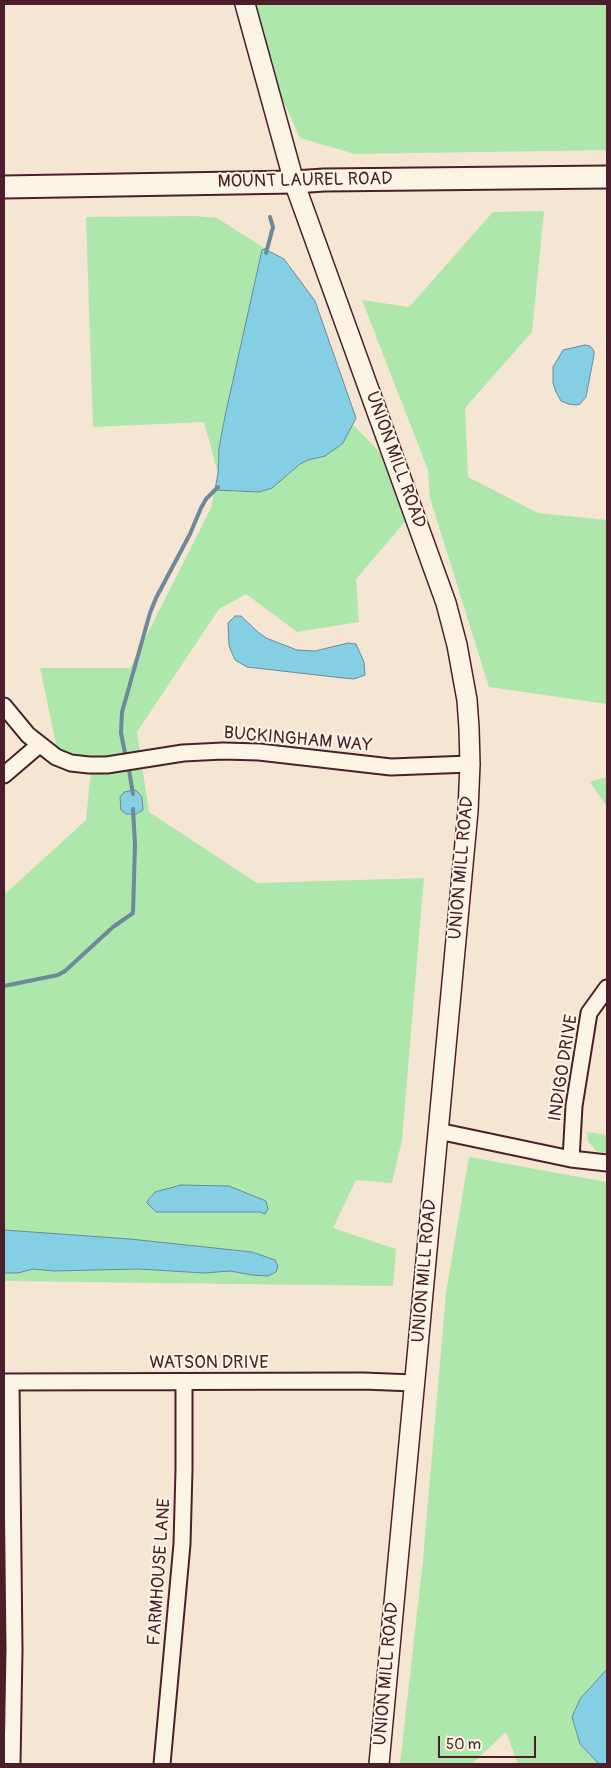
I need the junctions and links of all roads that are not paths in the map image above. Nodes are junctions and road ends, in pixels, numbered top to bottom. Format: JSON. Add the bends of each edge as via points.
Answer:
{"nodes":[{"id":1,"x":245,"y":4,"type":"edge"},
{"id":2,"x":607,"y":177,"type":"edge"},
{"id":3,"x":294,"y":182,"type":"junction"},
{"id":4,"x":4,"y":187,"type":"edge"},
{"id":5,"x":4,"y":706,"type":"edge"},
{"id":6,"x":39,"y":745,"type":"junction"},
{"id":7,"x":470,"y":764,"type":"junction"},
{"id":8,"x":4,"y":776,"type":"edge"},
{"id":9,"x":607,"y":988,"type":"edge"},
{"id":10,"x":438,"y":1131,"type":"junction"},
{"id":11,"x":572,"y":1159,"type":"junction"},
{"id":12,"x":607,"y":1163,"type":"edge"},
{"id":13,"x":8,"y":1382,"type":"edge"},
{"id":14,"x":184,"y":1382,"type":"junction"},
{"id":15,"x":414,"y":1383,"type":"junction"},
{"id":16,"x":12,"y":1764,"type":"edge"},
{"id":17,"x":162,"y":1764,"type":"edge"},
{"id":18,"x":379,"y":1764,"type":"edge"}],
"edges":[{"from":1,"to":3,"type":"street","name":"UNION MILL ROAD"},
{"from":2,"to":3,"type":"main road","name":"MOUNT LAUREL ROAD"},
{"from":3,"to":4,"type":"main road","name":"MOUNT LAUREL ROAD"},
{"from":3,"to":7,"type":"street","name":"UNION MILL ROAD","via":[[446,603],[467,700]]},
{"from":5,"to":6,"type":"street","name":"BUCKINGHAM WAY"},
{"from":6,"to":7,"type":"street","name":"BUCKINGHAM WAY","via":[[56,757],[89,765],[222,751],[391,767]]},
{"from":6,"to":8,"type":"street"},
{"from":7,"to":10,"type":"street","name":"UNION MILL ROAD"},
{"from":9,"to":11,"type":"street","name":"INDIGO DRIVE","via":[[589,1013],[574,1106]]},
{"from":10,"to":11,"type":"street"},
{"from":10,"to":15,"type":"street","name":"UNION MILL ROAD"},
{"from":11,"to":12,"type":"street"},
{"from":13,"to":14,"type":"street","name":"WATSON DRIVE"},
{"from":13,"to":16,"type":"street","via":[[14,1650]]},
{"from":14,"to":15,"type":"street","name":"WATSON DRIVE"},
{"from":14,"to":17,"type":"street","name":"FARMHOUSE LANE","via":[[182,1544]]},
{"from":15,"to":18,"type":"street","name":"UNION MILL ROAD"}]}
